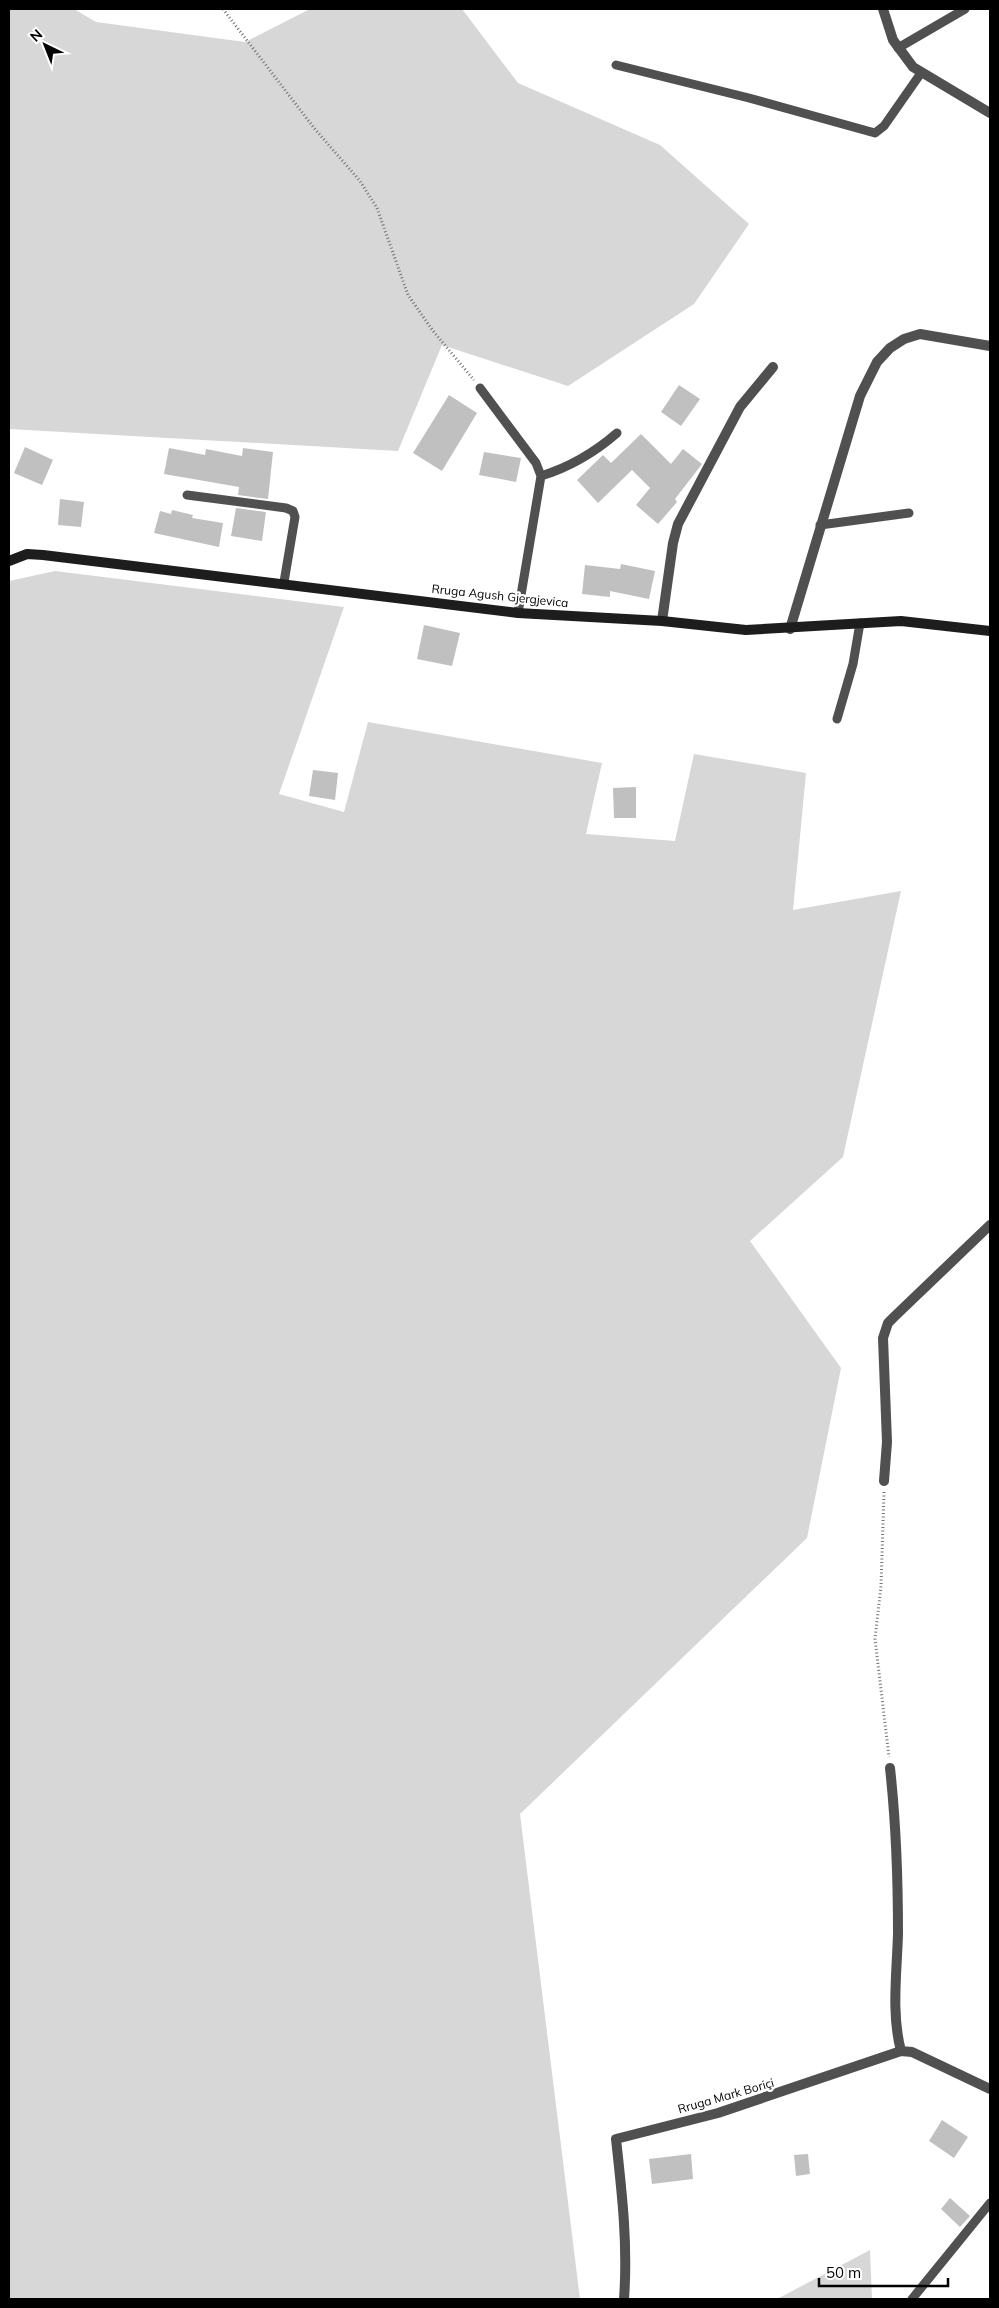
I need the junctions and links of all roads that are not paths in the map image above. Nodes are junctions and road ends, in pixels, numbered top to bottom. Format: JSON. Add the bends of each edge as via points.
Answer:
{"nodes":[{"id":1,"x":883,"y":9,"type":"edge"},
{"id":2,"x":965,"y":9,"type":"edge"},
{"id":3,"x":898,"y":48,"type":"junction"},
{"id":4,"x":616,"y":65,"type":"dead end"},
{"id":5,"x":920,"y":73,"type":"junction"},
{"id":6,"x":990,"y":113,"type":"edge"},
{"id":7,"x":990,"y":346,"type":"edge"},
{"id":8,"x":773,"y":367,"type":"dead end"},
{"id":9,"x":480,"y":388,"type":"road end"},
{"id":10,"x":617,"y":433,"type":"dead end"},
{"id":11,"x":541,"y":476,"type":"junction"},
{"id":12,"x":187,"y":495,"type":"dead end"},
{"id":13,"x":910,"y":513,"type":"dead end"},
{"id":14,"x":820,"y":524,"type":"junction"},
{"id":15,"x":9,"y":560,"type":"edge"},
{"id":16,"x":284,"y":582,"type":"junction"},
{"id":17,"x":518,"y":612,"type":"junction"},
{"id":18,"x":662,"y":621,"type":"junction"},
{"id":19,"x":860,"y":623,"type":"junction"},
{"id":20,"x":790,"y":629,"type":"junction"},
{"id":21,"x":990,"y":631,"type":"edge"},
{"id":22,"x":837,"y":719,"type":"dead end"},
{"id":23,"x":990,"y":1225,"type":"edge"},
{"id":24,"x":884,"y":1482,"type":"road end"},
{"id":25,"x":890,"y":1768,"type":"road end"},
{"id":26,"x":901,"y":2051,"type":"junction"},
{"id":27,"x":990,"y":2089,"type":"edge"},
{"id":28,"x":990,"y":2203,"type":"edge"},
{"id":29,"x":624,"y":2299,"type":"edge"},
{"id":30,"x":912,"y":2299,"type":"edge"}],
"edges":[{"from":1,"to":3,"type":"street"},
{"from":2,"to":3,"type":"lane"},
{"from":3,"to":5,"type":"street"},
{"from":4,"to":5,"type":"lane","via":[[875,133],[884,126]]},
{"from":5,"to":6,"type":"street"},
{"from":7,"to":14,"type":"street","via":[[920,334],[890,348],[877,362],[860,396]]},
{"from":8,"to":18,"type":"street","via":[[740,407],[678,524]]},
{"from":9,"to":11,"type":"lane","via":[[536,463]]},
{"from":10,"to":11,"type":"lane","via":[[583,458]]},
{"from":11,"to":17,"type":"lane"},
{"from":12,"to":16,"type":"lane","via":[[293,511],[295,517]]},
{"from":13,"to":14,"type":"lane"},
{"from":14,"to":20,"type":"street"},
{"from":15,"to":16,"type":"main road","name":"Rruga Agush Gjergjevica","via":[[28,554],[43,555]]},
{"from":16,"to":17,"type":"main road","name":"Rruga Agush Gjergjevica"},
{"from":17,"to":18,"type":"main road","name":"Rruga Agush Gjergjevica"},
{"from":18,"to":20,"type":"main road","name":"Rruga Agush Gjergjevica","via":[[746,630]]},
{"from":19,"to":20,"type":"main road","name":"Rruga Agush Gjergjevica"},
{"from":19,"to":21,"type":"main road","name":"Rruga Agush Gjergjevica","via":[[901,621]]},
{"from":19,"to":22,"type":"lane","via":[[853,664]]},
{"from":23,"to":24,"type":"street","via":[[894,1316],[884,1332],[887,1442]]},
{"from":25,"to":26,"type":"street","via":[[896,1819],[898,1892],[895,2019]]},
{"from":26,"to":27,"type":"street","via":[[912,2052]]},
{"from":26,"to":29,"type":"street","name":"Rruga Mark Boriçi","via":[[718,2113],[616,2139],[624,2208]]},
{"from":28,"to":30,"type":"lane"}]}
